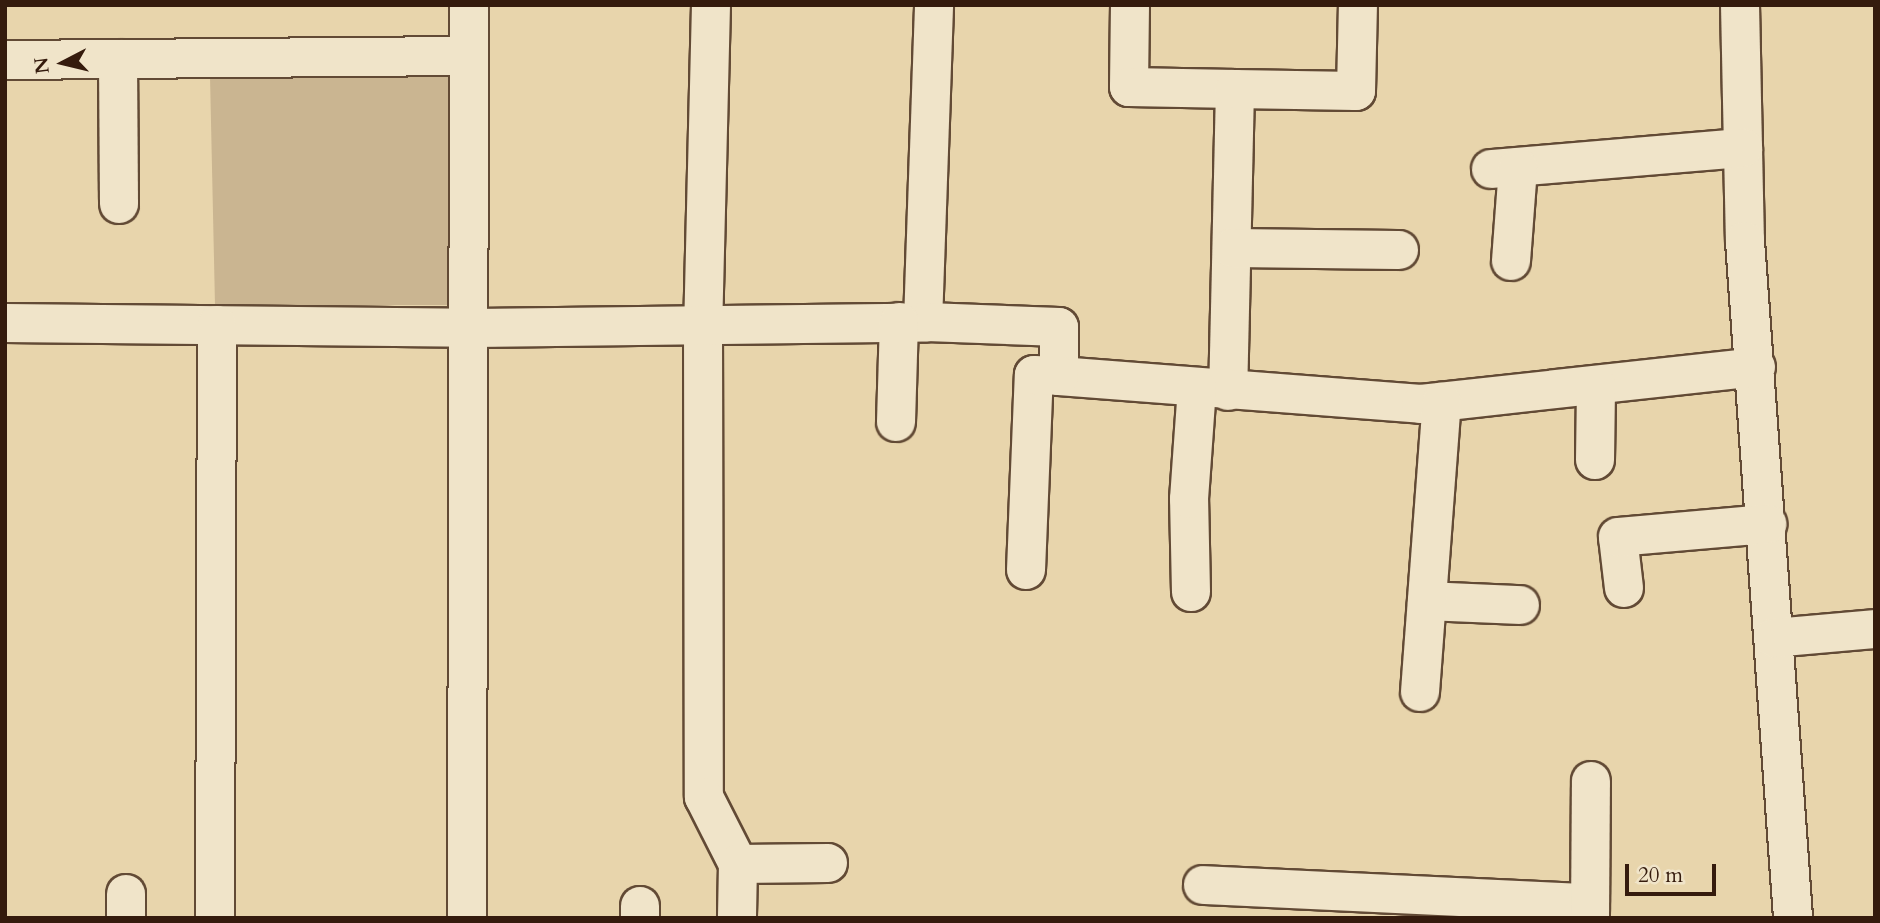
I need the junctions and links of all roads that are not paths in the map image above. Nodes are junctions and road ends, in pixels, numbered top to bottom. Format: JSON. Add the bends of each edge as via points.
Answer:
{"nodes":[{"id":1,"x":469,"y":5,"type":"edge"},
{"id":2,"x":711,"y":5,"type":"edge"},
{"id":3,"x":934,"y":5,"type":"edge"},
{"id":4,"x":1130,"y":5,"type":"edge"},
{"id":5,"x":1358,"y":5,"type":"edge"},
{"id":6,"x":1740,"y":5,"type":"edge"},
{"id":7,"x":469,"y":56,"type":"junction"},
{"id":8,"x":118,"y":59,"type":"junction"},
{"id":9,"x":5,"y":60,"type":"edge"},
{"id":10,"x":1235,"y":89,"type":"junction"},
{"id":11,"x":1743,"y":148,"type":"junction"},
{"id":12,"x":119,"y":204,"type":"dead end"},
{"id":13,"x":1231,"y":248,"type":"junction"},
{"id":14,"x":1399,"y":250,"type":"dead end"},
{"id":15,"x":1511,"y":261,"type":"dead end"},
{"id":16,"x":911,"y":322,"type":"junction"},
{"id":17,"x":5,"y":323,"type":"edge"},
{"id":18,"x":703,"y":324,"type":"junction"},
{"id":19,"x":217,"y":325,"type":"junction"},
{"id":20,"x":468,"y":327,"type":"junction"},
{"id":21,"x":1756,"y":367,"type":"junction"},
{"id":22,"x":1059,"y":376,"type":"junction"},
{"id":23,"x":1596,"y":385,"type":"junction"},
{"id":24,"x":1212,"y":389,"type":"junction"},
{"id":25,"x":1443,"y":401,"type":"junction"},
{"id":26,"x":896,"y":422,"type":"dead end"},
{"id":27,"x":1595,"y":460,"type":"dead end"},
{"id":28,"x":1767,"y":524,"type":"junction"},
{"id":29,"x":1026,"y":570,"type":"dead end"},
{"id":30,"x":1624,"y":588,"type":"dead end"},
{"id":31,"x":1191,"y":592,"type":"dead end"},
{"id":32,"x":1427,"y":601,"type":"junction"},
{"id":33,"x":1520,"y":605,"type":"dead end"},
{"id":34,"x":1875,"y":629,"type":"edge"},
{"id":35,"x":1774,"y":638,"type":"junction"},
{"id":36,"x":1420,"y":692,"type":"dead end"},
{"id":37,"x":1591,"y":781,"type":"dead end"},
{"id":38,"x":828,"y":863,"type":"dead end"},
{"id":39,"x":738,"y":864,"type":"junction"},
{"id":40,"x":1203,"y":885,"type":"dead end"},
{"id":41,"x":1590,"y":911,"type":"edge"},
{"id":42,"x":215,"y":918,"type":"edge"},
{"id":43,"x":467,"y":918,"type":"edge"},
{"id":44,"x":737,"y":918,"type":"edge"},
{"id":45,"x":1793,"y":918,"type":"edge"}],
"edges":[{"from":1,"to":7,"type":"street"},
{"from":2,"to":18,"type":"street"},
{"from":3,"to":16,"type":"street"},
{"from":4,"to":10,"type":"street","via":[[1129,87]]},
{"from":5,"to":10,"type":"street","via":[[1356,91]]},
{"from":6,"to":11,"type":"street"},
{"from":7,"to":8,"type":"street"},
{"from":7,"to":20,"type":"street"},
{"from":8,"to":9,"type":"street"},
{"from":8,"to":12,"type":"street"},
{"from":10,"to":13,"type":"street"},
{"from":11,"to":15,"type":"street","via":[[1505,168]]},
{"from":11,"to":21,"type":"street"},
{"from":13,"to":14,"type":"street"},
{"from":13,"to":24,"type":"street"},
{"from":16,"to":18,"type":"street"},
{"from":16,"to":22,"type":"street","via":[[1059,327]]},
{"from":16,"to":26,"type":"street"},
{"from":17,"to":19,"type":"street"},
{"from":18,"to":20,"type":"street"},
{"from":18,"to":39,"type":"street","via":[[704,797]]},
{"from":19,"to":20,"type":"street"},
{"from":19,"to":42,"type":"street"},
{"from":20,"to":43,"type":"street"},
{"from":21,"to":23,"type":"street"},
{"from":21,"to":28,"type":"street"},
{"from":22,"to":24,"type":"street"},
{"from":22,"to":29,"type":"street","via":[[1034,375]]},
{"from":23,"to":25,"type":"street"},
{"from":23,"to":27,"type":"street"},
{"from":24,"to":25,"type":"street","via":[[1421,404]]},
{"from":24,"to":31,"type":"street","via":[[1189,499]]},
{"from":25,"to":32,"type":"street"},
{"from":28,"to":30,"type":"street","via":[[1618,537]]},
{"from":28,"to":35,"type":"street"},
{"from":32,"to":33,"type":"street"},
{"from":32,"to":36,"type":"street"},
{"from":34,"to":35,"type":"street"},
{"from":35,"to":45,"type":"street"},
{"from":37,"to":41,"type":"street"},
{"from":38,"to":39,"type":"street"},
{"from":39,"to":44,"type":"street"},
{"from":40,"to":41,"type":"street"}]}
